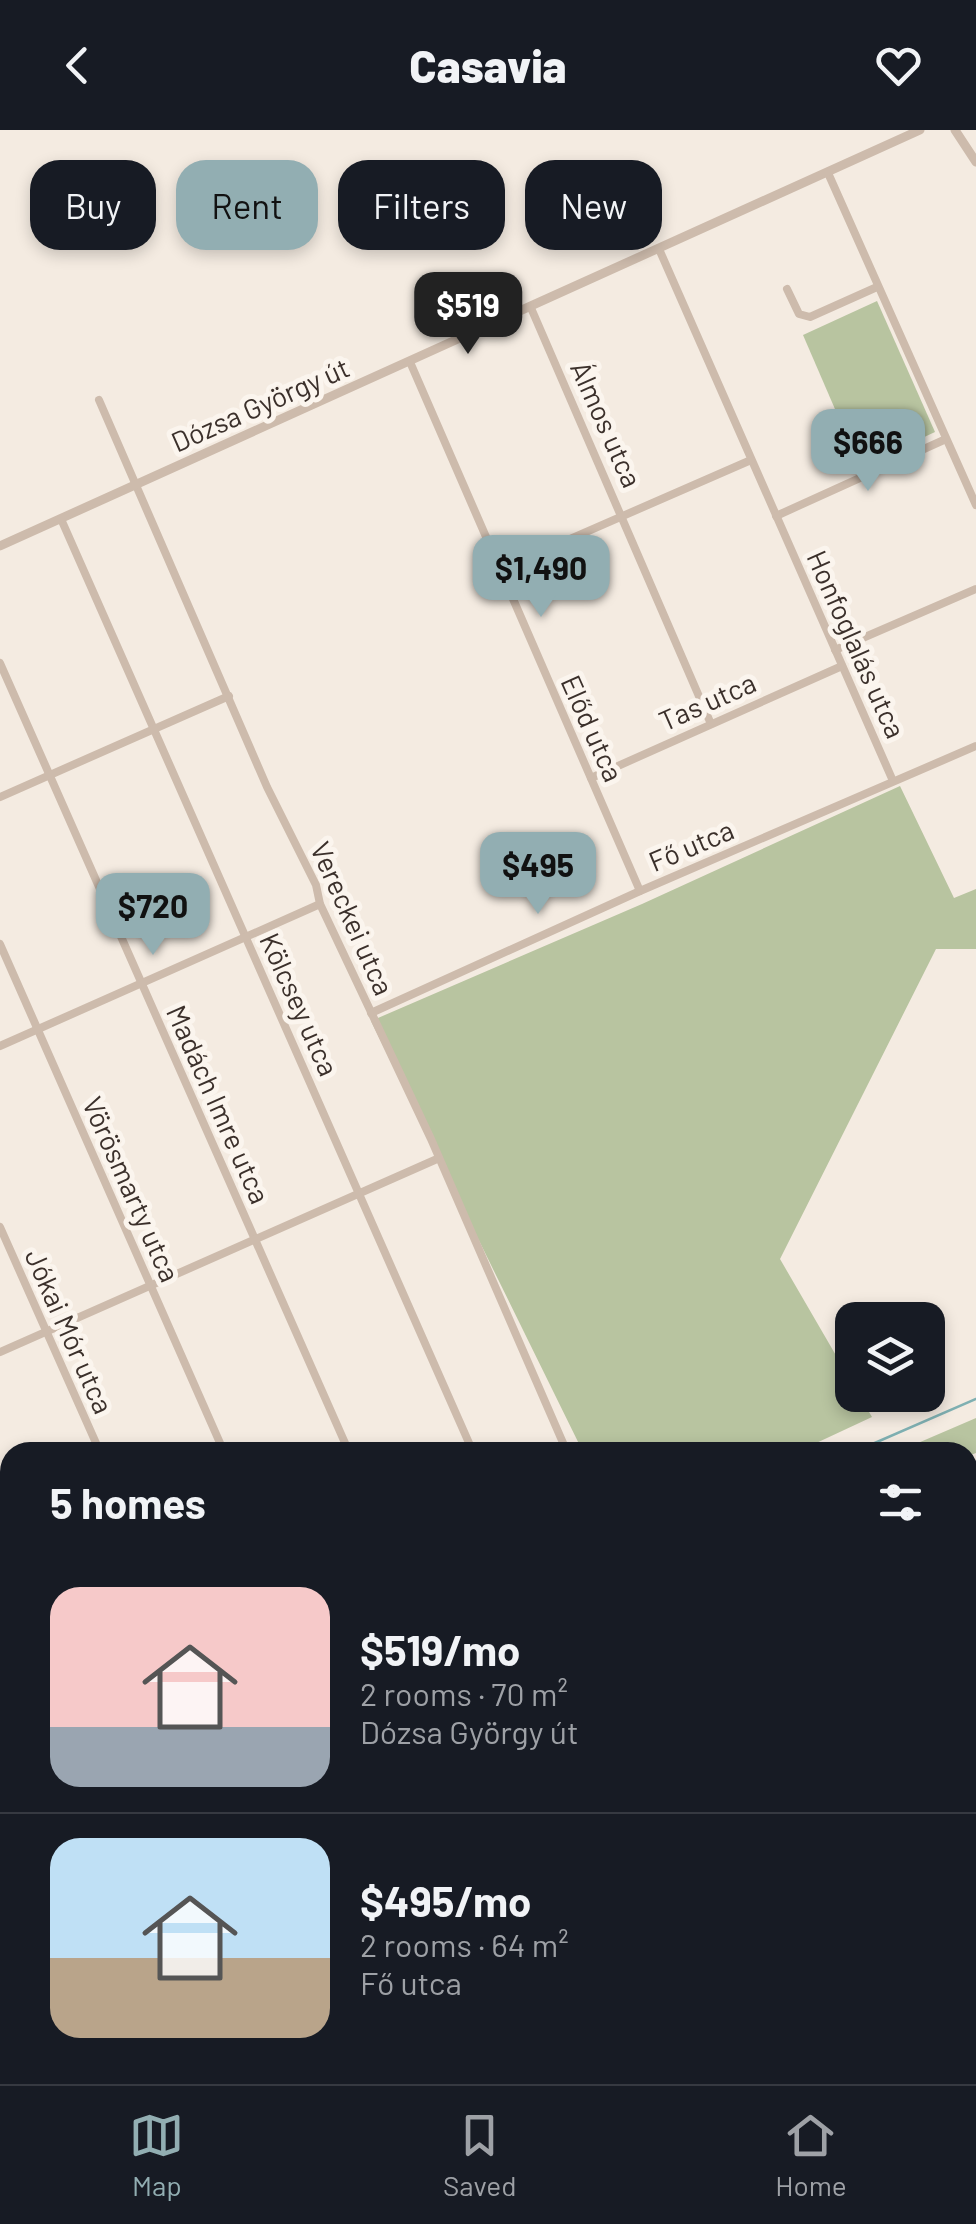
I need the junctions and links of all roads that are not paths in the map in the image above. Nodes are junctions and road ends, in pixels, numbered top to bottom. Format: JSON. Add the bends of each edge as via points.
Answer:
{"nodes":[{"id":1,"x":920,"y":130,"type":"edge"},
{"id":2,"x":955,"y":130,"type":"edge"},
{"id":3,"x":976,"y":162,"type":"edge"},
{"id":4,"x":828,"y":174,"type":"junction"},
{"id":5,"x":662,"y":248,"type":"edge"},
{"id":6,"x":657,"y":250,"type":"edge"},
{"id":7,"x":659,"y":250,"type":"edge"},
{"id":8,"x":877,"y":288,"type":"junction"},
{"id":9,"x":788,"y":289,"type":"dead end"},
{"id":10,"x":532,"y":308,"type":"junction"},
{"id":11,"x":410,"y":362,"type":"junction"},
{"id":12,"x":99,"y":400,"type":"dead end"},
{"id":13,"x":946,"y":439,"type":"junction"},
{"id":14,"x":751,"y":460,"type":"junction"},
{"id":15,"x":137,"y":484,"type":"junction"},
{"id":16,"x":976,"y":505,"type":"edge"},
{"id":17,"x":776,"y":516,"type":"junction"},
{"id":18,"x":624,"y":517,"type":"junction"},
{"id":19,"x":61,"y":519,"type":"junction"},
{"id":20,"x":0,"y":546,"type":"edge"},
{"id":21,"x":499,"y":570,"type":"junction"},
{"id":22,"x":976,"y":589,"type":"edge"},
{"id":23,"x":836,"y":650,"type":"junction"},
{"id":24,"x":0,"y":663,"type":"edge"},
{"id":25,"x":842,"y":666,"type":"junction"},
{"id":26,"x":229,"y":696,"type":"junction"},
{"id":27,"x":711,"y":724,"type":"junction"},
{"id":28,"x":154,"y":728,"type":"junction"},
{"id":29,"x":976,"y":746,"type":"edge"},
{"id":30,"x":49,"y":776,"type":"junction"},
{"id":31,"x":591,"y":778,"type":"junction"},
{"id":32,"x":892,"y":782,"type":"junction"},
{"id":33,"x":0,"y":797,"type":"edge"},
{"id":34,"x":640,"y":892,"type":"junction"},
{"id":35,"x":320,"y":904,"type":"junction"},
{"id":36,"x":245,"y":936,"type":"junction"},
{"id":37,"x":0,"y":944,"type":"edge"},
{"id":38,"x":141,"y":983,"type":"junction"},
{"id":39,"x":371,"y":1013,"type":"junction"},
{"id":40,"x":37,"y":1030,"type":"junction"},
{"id":41,"x":0,"y":1046,"type":"edge"},
{"id":42,"x":436,"y":1158,"type":"junction"},
{"id":43,"x":359,"y":1194,"type":"junction"},
{"id":44,"x":0,"y":1227,"type":"edge"},
{"id":45,"x":255,"y":1240,"type":"junction"},
{"id":46,"x":150,"y":1286,"type":"junction"},
{"id":47,"x":46,"y":1332,"type":"junction"},
{"id":48,"x":0,"y":1352,"type":"edge"},
{"id":49,"x":96,"y":1442,"type":"edge"},
{"id":50,"x":220,"y":1442,"type":"edge"},
{"id":51,"x":345,"y":1442,"type":"edge"},
{"id":52,"x":469,"y":1442,"type":"edge"},
{"id":53,"x":563,"y":1442,"type":"edge"}],
"edges":[{"from":1,"to":4,"type":"street","name":"Dózsa György út"},
{"from":2,"to":3,"type":"street"},
{"from":4,"to":5,"type":"street","name":"Dózsa György út"},
{"from":4,"to":8,"type":"street"},
{"from":6,"to":10,"type":"street","name":"Dózsa György út"},
{"from":7,"to":14,"type":"street","name":"Honfoglalás utca"},
{"from":8,"to":9,"type":"street","via":[[810,316],[799,314]]},
{"from":8,"to":13,"type":"street"},
{"from":10,"to":11,"type":"street","name":"Dózsa György út"},
{"from":10,"to":18,"type":"street","name":"Álmos utca"},
{"from":11,"to":15,"type":"street","name":"Dózsa György út"},
{"from":11,"to":21,"type":"street","name":"Előd utca"},
{"from":12,"to":15,"type":"street","name":"Vereckei utca"},
{"from":13,"to":16,"type":"street"},
{"from":13,"to":17,"type":"street"},
{"from":14,"to":17,"type":"street","name":"Honfoglalás utca"},
{"from":14,"to":18,"type":"street"},
{"from":15,"to":19,"type":"street","name":"Dózsa György út"},
{"from":15,"to":26,"type":"street","name":"Vereckei utca"},
{"from":17,"to":23,"type":"street","name":"Honfoglalás utca"},
{"from":18,"to":21,"type":"street"},
{"from":18,"to":27,"type":"street","name":"Álmos utca"},
{"from":19,"to":20,"type":"street","name":"Dózsa György út"},
{"from":19,"to":28,"type":"street","name":"Kölcsey utca"},
{"from":21,"to":31,"type":"street","name":"Előd utca"},
{"from":22,"to":23,"type":"street"},
{"from":23,"to":25,"type":"street","name":"Honfoglalás utca"},
{"from":24,"to":30,"type":"street","name":"Madách Imre utca"},
{"from":25,"to":27,"type":"street","name":"Tas utca"},
{"from":25,"to":32,"type":"street","name":"Honfoglalás utca"},
{"from":26,"to":28,"type":"street"},
{"from":26,"to":35,"type":"street","name":"Vereckei utca"},
{"from":27,"to":31,"type":"street","name":"Tas utca"},
{"from":28,"to":30,"type":"street"},
{"from":28,"to":36,"type":"street","name":"Kölcsey utca"},
{"from":29,"to":32,"type":"street","name":"Fő utca"},
{"from":30,"to":33,"type":"street"},
{"from":30,"to":38,"type":"street","name":"Madách Imre utca"},
{"from":31,"to":34,"type":"street","name":"Előd utca"},
{"from":32,"to":34,"type":"street","name":"Fő utca"},
{"from":34,"to":39,"type":"street","name":"Fő utca"},
{"from":35,"to":36,"type":"street"},
{"from":35,"to":39,"type":"street","name":"Vereckei utca"},
{"from":36,"to":38,"type":"street"},
{"from":36,"to":43,"type":"street","name":"Kölcsey utca"},
{"from":37,"to":40,"type":"street","name":"Vörösmarty utca"},
{"from":38,"to":40,"type":"street"},
{"from":38,"to":45,"type":"street","name":"Madách Imre utca"},
{"from":39,"to":42,"type":"street","name":"Vereckei utca"},
{"from":40,"to":41,"type":"street"},
{"from":40,"to":46,"type":"street","name":"Vörösmarty utca"},
{"from":42,"to":43,"type":"street"},
{"from":42,"to":53,"type":"street","name":"Vereckei utca"},
{"from":43,"to":45,"type":"street"},
{"from":43,"to":52,"type":"street","name":"Kölcsey utca"},
{"from":44,"to":47,"type":"street","name":"Jókai Mór utca"},
{"from":45,"to":46,"type":"street"},
{"from":45,"to":51,"type":"street","name":"Madách Imre utca"},
{"from":46,"to":47,"type":"street"},
{"from":46,"to":50,"type":"street","name":"Vörösmarty utca"},
{"from":47,"to":48,"type":"street"},
{"from":47,"to":49,"type":"street","name":"Jókai Mór utca"}]}
